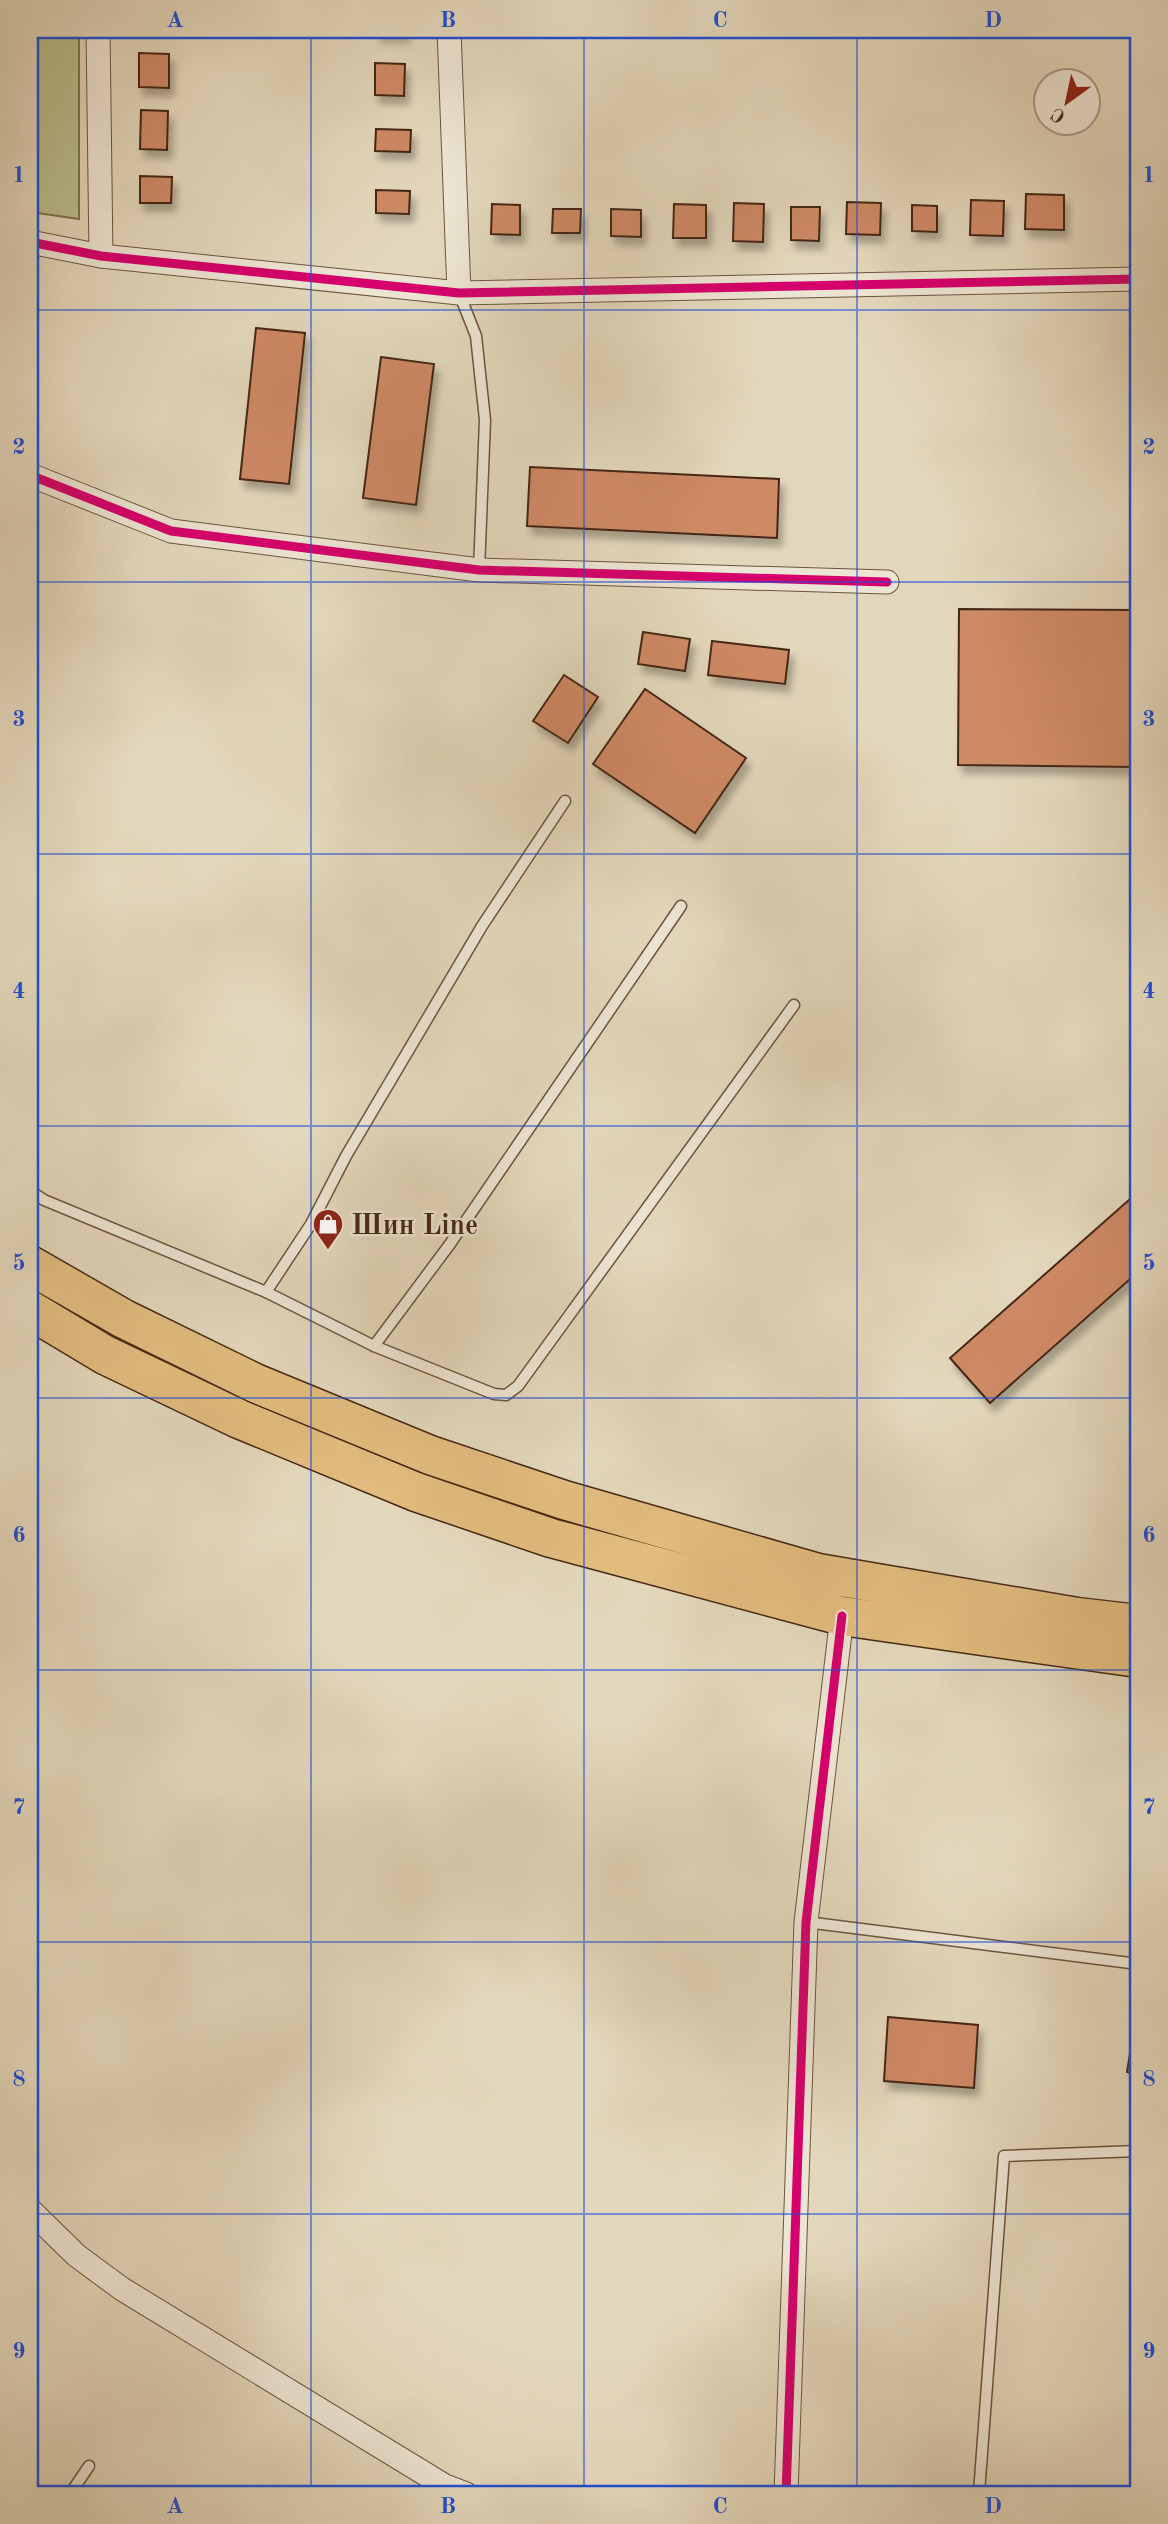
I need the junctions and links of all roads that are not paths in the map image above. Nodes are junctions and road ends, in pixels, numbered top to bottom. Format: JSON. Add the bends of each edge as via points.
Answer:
{"nodes":[{"id":1,"x":98,"y":30,"type":"edge"},
{"id":2,"x":449,"y":30,"type":"edge"},
{"id":3,"x":30,"y":242,"type":"edge"},
{"id":4,"x":101,"y":256,"type":"junction"},
{"id":5,"x":1138,"y":279,"type":"edge"},
{"id":6,"x":459,"y":293,"type":"junction"},
{"id":7,"x":30,"y":475,"type":"edge"},
{"id":8,"x":478,"y":570,"type":"junction"},
{"id":9,"x":887,"y":582,"type":"dead end"},
{"id":10,"x":565,"y":801,"type":"dead end"},
{"id":11,"x":681,"y":906,"type":"dead end"},
{"id":12,"x":794,"y":1005,"type":"dead end"},
{"id":13,"x":30,"y":1191,"type":"edge"},
{"id":14,"x":30,"y":1265,"type":"edge"},
{"id":15,"x":266,"y":1292,"type":"junction"},
{"id":16,"x":30,"y":1310,"type":"edge"},
{"id":17,"x":374,"y":1346,"type":"junction"},
{"id":18,"x":842,"y":1615,"type":"junction"},
{"id":19,"x":1138,"y":1624,"type":"edge"},
{"id":20,"x":1138,"y":1658,"type":"edge"},
{"id":21,"x":806,"y":1922,"type":"junction"},
{"id":22,"x":1138,"y":1964,"type":"edge"},
{"id":23,"x":1138,"y":2151,"type":"edge"},
{"id":24,"x":30,"y":2210,"type":"edge"},
{"id":25,"x":89,"y":2466,"type":"dead end"},
{"id":26,"x":979,"y":2493,"type":"edge"},
{"id":27,"x":70,"y":2494,"type":"edge"},
{"id":28,"x":466,"y":2494,"type":"edge"},
{"id":29,"x":786,"y":2494,"type":"edge"}],
"edges":[{"from":1,"to":4,"type":"street"},
{"from":2,"to":6,"type":"street"},
{"from":3,"to":4,"type":"street"},
{"from":4,"to":6,"type":"street"},
{"from":5,"to":6,"type":"street"},
{"from":6,"to":8,"type":"lane","via":[[477,337],[485,420]]},
{"from":7,"to":8,"type":"street","via":[[171,531]]},
{"from":8,"to":9,"type":"street"},
{"from":10,"to":15,"type":"lane","via":[[482,926]]},
{"from":11,"to":17,"type":"lane"},
{"from":12,"to":17,"type":"lane","via":[[518,1386],[506,1395],[494,1394]]},
{"from":13,"to":15,"type":"lane"},
{"from":14,"to":19,"type":"highway","via":[[124,1320],[267,1388],[430,1455],[564,1500],[818,1573]]},
{"from":15,"to":17,"type":"lane"},
{"from":16,"to":18,"type":"highway","via":[[105,1355],[239,1419],[416,1492],[551,1538]]},
{"from":18,"to":20,"type":"highway"},
{"from":18,"to":21,"type":"street"},
{"from":21,"to":22,"type":"lane"},
{"from":21,"to":29,"type":"street"},
{"from":23,"to":26,"type":"lane","via":[[1004,2156]]},
{"from":24,"to":28,"type":"street","via":[[76,2255],[122,2289],[445,2486]]},
{"from":25,"to":27,"type":"lane"}]}
